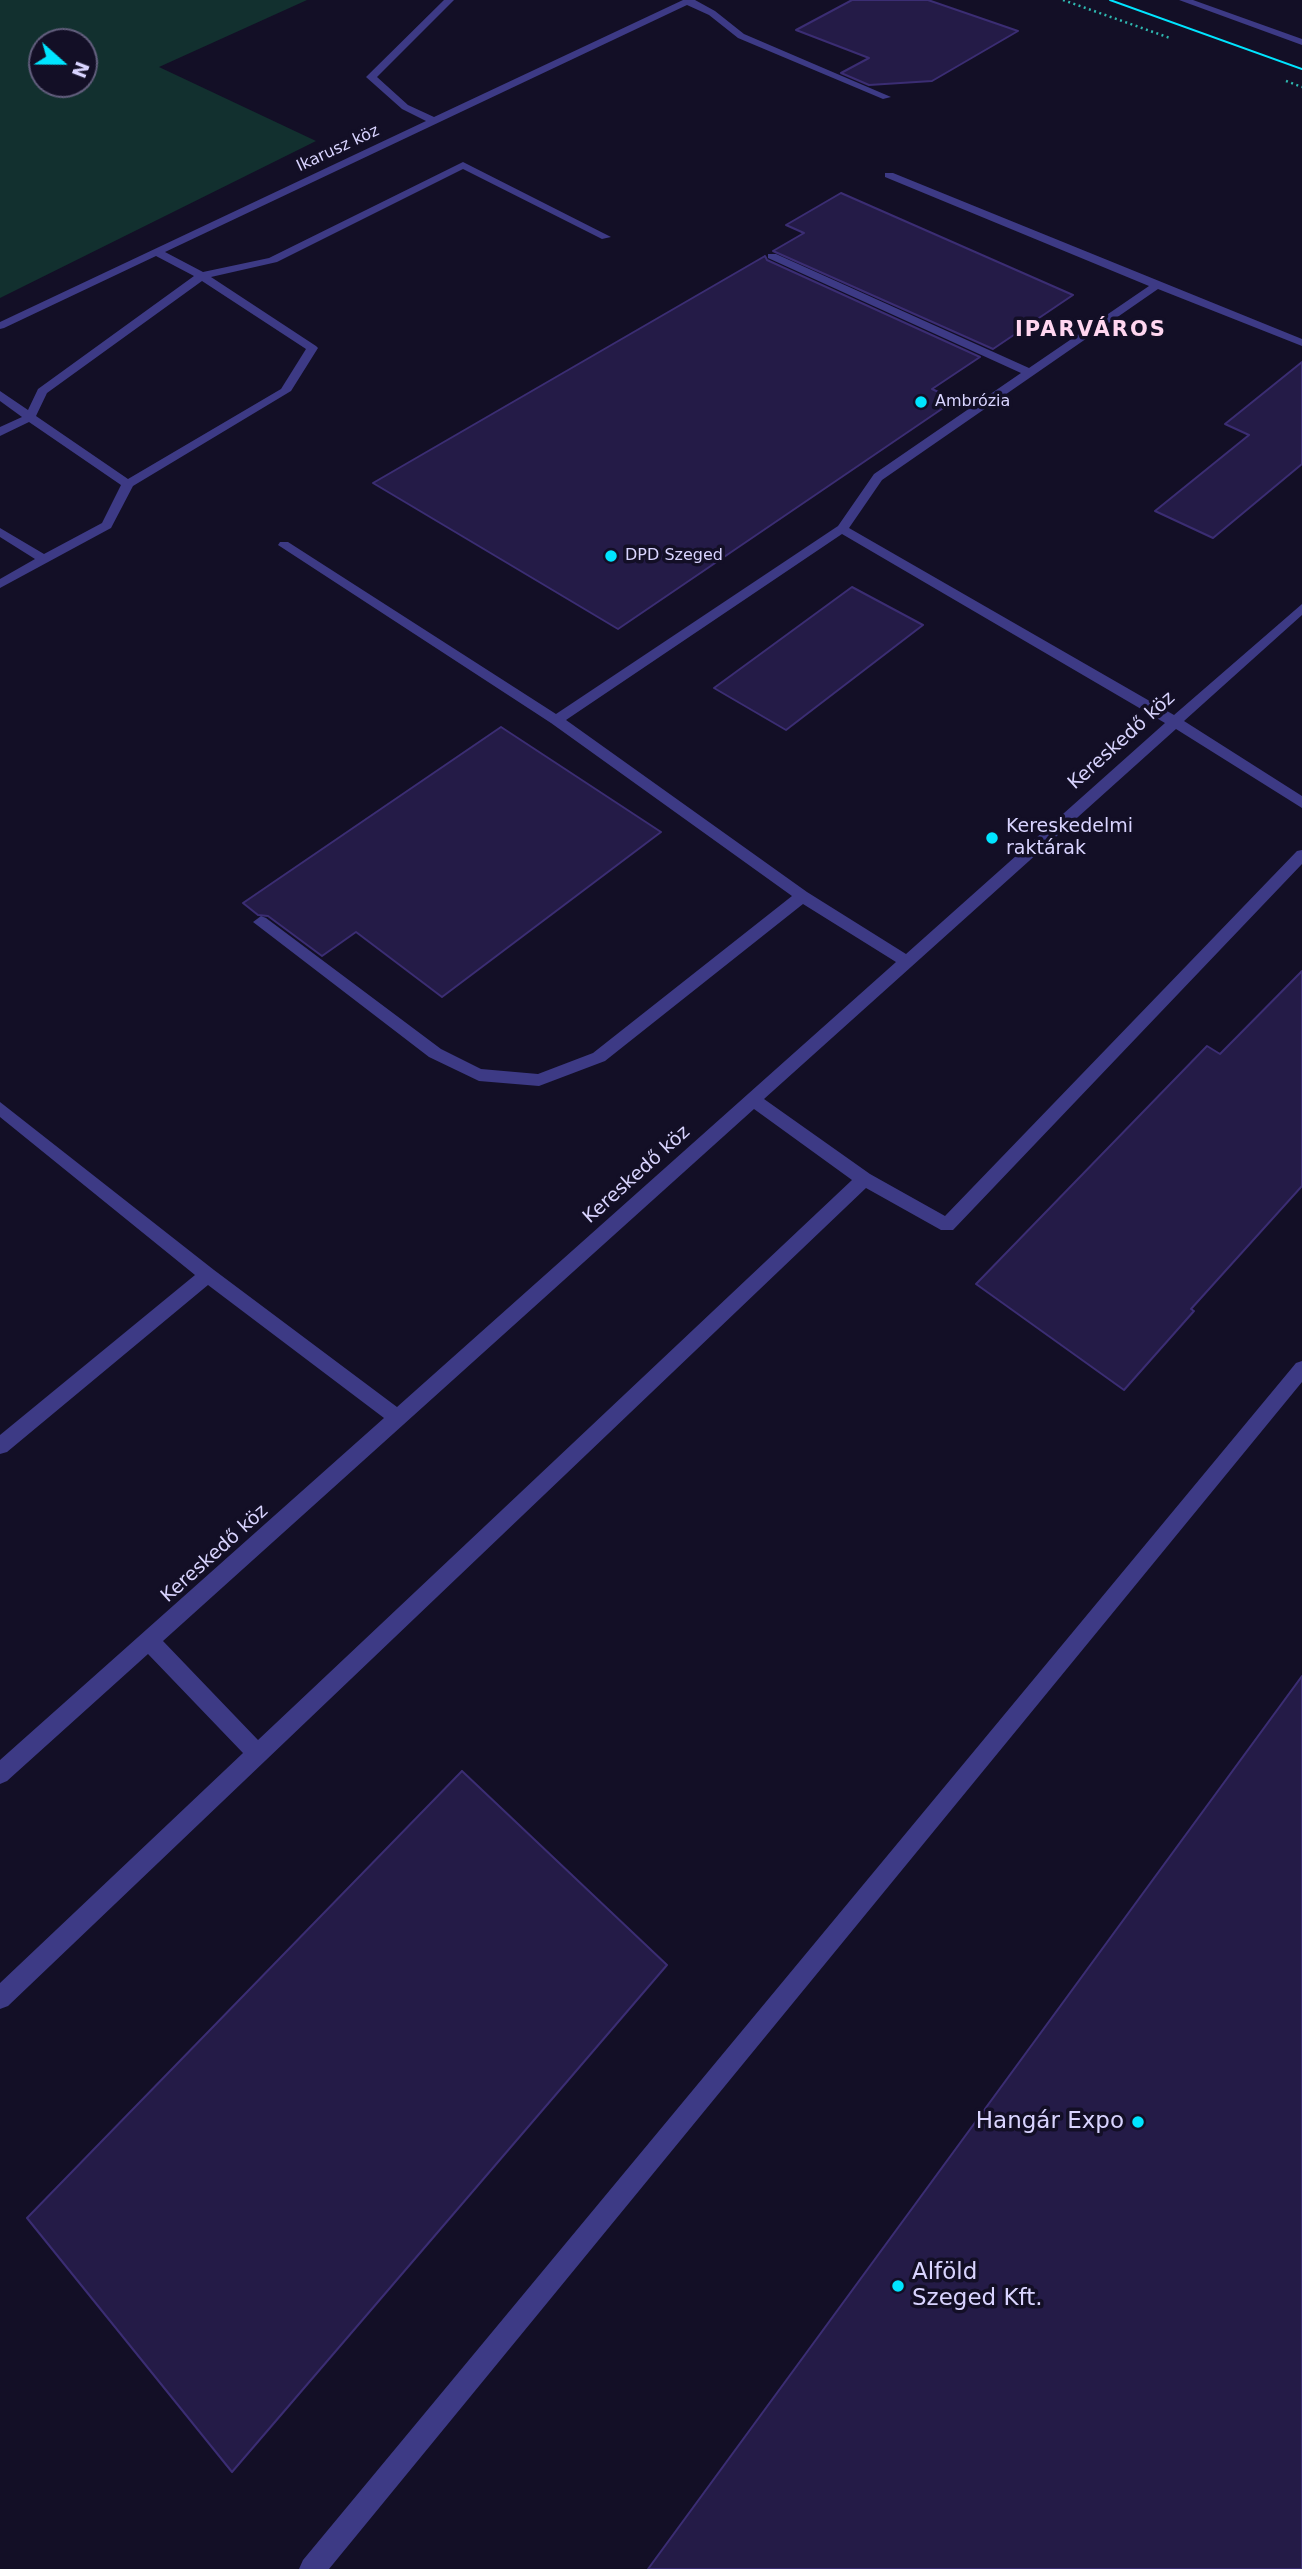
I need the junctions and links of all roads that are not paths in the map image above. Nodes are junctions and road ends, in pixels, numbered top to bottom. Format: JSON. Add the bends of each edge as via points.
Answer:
{"nodes":[{"id":1,"x":449,"y":0,"type":"edge"},
{"id":2,"x":1184,"y":0,"type":"edge"},
{"id":3,"x":689,"y":1,"type":"edge"},
{"id":4,"x":1302,"y":42,"type":"edge"},
{"id":5,"x":886,"y":97,"type":"dead end"},
{"id":6,"x":435,"y":121,"type":"junction"},
{"id":7,"x":889,"y":175,"type":"dead end"},
{"id":8,"x":606,"y":237,"type":"dead end"},
{"id":9,"x":156,"y":252,"type":"junction"},
{"id":10,"x":772,"y":256,"type":"dead end"},
{"id":11,"x":202,"y":276,"type":"junction"},
{"id":12,"x":1157,"y":285,"type":"junction"},
{"id":13,"x":0,"y":326,"type":"edge"},
{"id":14,"x":1302,"y":343,"type":"edge"},
{"id":15,"x":1030,"y":373,"type":"junction"},
{"id":16,"x":0,"y":395,"type":"edge"},
{"id":17,"x":30,"y":417,"type":"junction"},
{"id":18,"x":0,"y":432,"type":"edge"},
{"id":19,"x":128,"y":484,"type":"junction"},
{"id":20,"x":842,"y":529,"type":"junction"},
{"id":21,"x":0,"y":533,"type":"edge"},
{"id":22,"x":284,"y":545,"type":"dead end"},
{"id":23,"x":44,"y":559,"type":"junction"},
{"id":24,"x":0,"y":584,"type":"edge"},
{"id":25,"x":1302,"y":608,"type":"edge"},
{"id":26,"x":556,"y":720,"type":"junction"},
{"id":27,"x":1175,"y":722,"type":"junction"},
{"id":28,"x":1302,"y":803,"type":"edge"},
{"id":29,"x":1302,"y":856,"type":"edge"},
{"id":30,"x":802,"y":896,"type":"junction"},
{"id":31,"x":261,"y":922,"type":"dead end"},
{"id":32,"x":907,"y":962,"type":"junction"},
{"id":33,"x":752,"y":1100,"type":"junction"},
{"id":34,"x":0,"y":1108,"type":"edge"},
{"id":35,"x":864,"y":1179,"type":"junction"},
{"id":36,"x":208,"y":1275,"type":"junction"},
{"id":37,"x":1302,"y":1369,"type":"edge"},
{"id":38,"x":398,"y":1418,"type":"junction"},
{"id":39,"x":0,"y":1446,"type":"edge"},
{"id":40,"x":149,"y":1641,"type":"junction"},
{"id":41,"x":258,"y":1754,"type":"junction"},
{"id":42,"x":0,"y":1774,"type":"edge"},
{"id":43,"x":0,"y":1998,"type":"edge"},
{"id":44,"x":312,"y":2569,"type":"edge"}],
"edges":[{"from":1,"to":6,"type":"street","via":[[371,77],[405,107]]},
{"from":2,"to":4,"type":"street"},
{"from":3,"to":5,"type":"street","via":[[741,36]]},
{"from":3,"to":6,"type":"street","name":"Ikarusz köz"},
{"from":6,"to":9,"type":"street","name":"Ikarusz köz"},
{"from":7,"to":12,"type":"street"},
{"from":8,"to":11,"type":"street","via":[[463,165],[273,260]]},
{"from":9,"to":11,"type":"street"},
{"from":9,"to":13,"type":"street","name":"Ikarusz köz"},
{"from":10,"to":15,"type":"street"},
{"from":11,"to":17,"type":"street","via":[[42,391]]},
{"from":11,"to":19,"type":"street","via":[[312,348],[285,391]]},
{"from":12,"to":14,"type":"street"},
{"from":12,"to":15,"type":"street"},
{"from":15,"to":20,"type":"street","via":[[878,477]]},
{"from":16,"to":17,"type":"street"},
{"from":17,"to":18,"type":"street"},
{"from":17,"to":19,"type":"street"},
{"from":19,"to":23,"type":"street","via":[[107,525]]},
{"from":20,"to":26,"type":"street"},
{"from":20,"to":27,"type":"street"},
{"from":21,"to":23,"type":"street"},
{"from":22,"to":26,"type":"street"},
{"from":23,"to":24,"type":"street"},
{"from":25,"to":27,"type":"street","name":"Kereskedő köz"},
{"from":26,"to":30,"type":"street"},
{"from":27,"to":28,"type":"street"},
{"from":27,"to":32,"type":"street","name":"Kereskedő köz"},
{"from":29,"to":35,"type":"street","via":[[947,1226]]},
{"from":30,"to":31,"type":"street","via":[[599,1057],[539,1080],[479,1075],[435,1053]]},
{"from":30,"to":32,"type":"street"},
{"from":32,"to":33,"type":"street","name":"Kereskedő köz"},
{"from":33,"to":35,"type":"street"},
{"from":33,"to":38,"type":"street","name":"Kereskedő köz"},
{"from":34,"to":36,"type":"street"},
{"from":35,"to":41,"type":"street"},
{"from":36,"to":38,"type":"street"},
{"from":36,"to":39,"type":"street"},
{"from":37,"to":44,"type":"street"},
{"from":38,"to":40,"type":"street","name":"Kereskedő köz"},
{"from":40,"to":41,"type":"street"},
{"from":40,"to":42,"type":"street","name":"Kereskedő köz"},
{"from":41,"to":43,"type":"street"}]}
